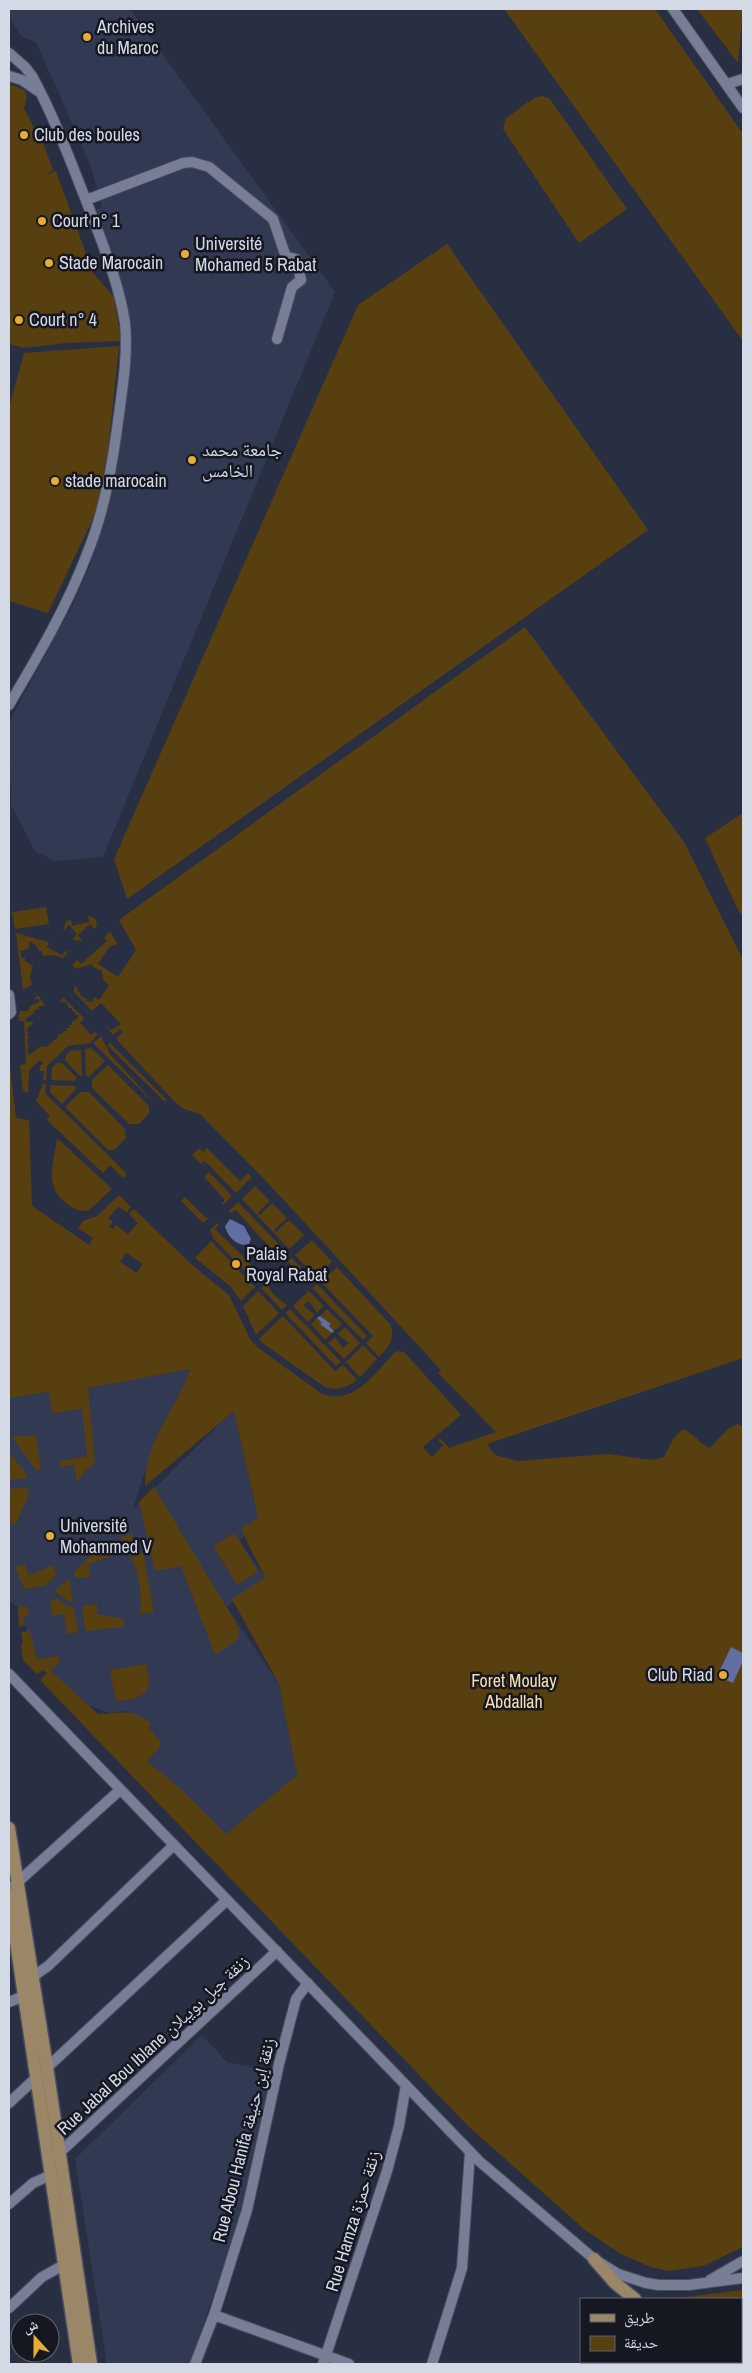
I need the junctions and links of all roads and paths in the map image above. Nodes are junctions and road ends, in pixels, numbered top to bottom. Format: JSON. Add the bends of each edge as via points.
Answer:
{"nodes":[{"id":1,"x":673,"y":9,"type":"edge"},
{"id":2,"x":9,"y":53,"type":"edge"},
{"id":3,"x":9,"y":76,"type":"edge"},
{"id":4,"x":743,"y":79,"type":"edge"},
{"id":5,"x":727,"y":84,"type":"junction"},
{"id":6,"x":38,"y":92,"type":"junction"},
{"id":7,"x":743,"y":108,"type":"edge"},
{"id":8,"x":86,"y":200,"type":"junction"},
{"id":9,"x":277,"y":339,"type":"dead end"},
{"id":10,"x":9,"y":705,"type":"edge"},
{"id":11,"x":9,"y":994,"type":"edge"},
{"id":12,"x":10,"y":1013,"type":"edge"},
{"id":13,"x":9,"y":1674,"type":"edge"},
{"id":14,"x":12,"y":1681,"type":"edge"},
{"id":15,"x":120,"y":1790,"type":"junction"},
{"id":16,"x":9,"y":1828,"type":"edge"},
{"id":17,"x":174,"y":1845,"type":"junction"},
{"id":18,"x":13,"y":1886,"type":"edge"},
{"id":19,"x":9,"y":1895,"type":"edge"},
{"id":20,"x":227,"y":1900,"type":"junction"},
{"id":21,"x":277,"y":1951,"type":"junction"},
{"id":22,"x":27,"y":1980,"type":"junction"},
{"id":23,"x":308,"y":1982,"type":"junction"},
{"id":24,"x":24,"y":1996,"type":"junction"},
{"id":25,"x":9,"y":2002,"type":"edge"},
{"id":26,"x":47,"y":2067,"type":"junction"},
{"id":27,"x":36,"y":2078,"type":"junction"},
{"id":28,"x":406,"y":2085,"type":"junction"},
{"id":29,"x":9,"y":2103,"type":"edge"},
{"id":30,"x":470,"y":2152,"type":"junction"},
{"id":31,"x":54,"y":2157,"type":"junction"},
{"id":32,"x":51,"y":2175,"type":"junction"},
{"id":33,"x":9,"y":2204,"type":"edge"},
{"id":34,"x":594,"y":2259,"type":"junction"},
{"id":35,"x":743,"y":2261,"type":"edge"},
{"id":36,"x":69,"y":2262,"type":"junction"},
{"id":37,"x":743,"y":2278,"type":"edge"},
{"id":38,"x":709,"y":2281,"type":"junction"},
{"id":39,"x":634,"y":2298,"type":"edge"},
{"id":40,"x":9,"y":2308,"type":"edge"},
{"id":41,"x":214,"y":2315,"type":"junction"},
{"id":42,"x":325,"y":2360,"type":"edge"},
{"id":43,"x":80,"y":2364,"type":"edge"},
{"id":44,"x":195,"y":2364,"type":"edge"},
{"id":45,"x":349,"y":2364,"type":"edge"},
{"id":46,"x":432,"y":2364,"type":"edge"}],
"edges":[{"from":1,"to":5,"type":"street"},
{"from":2,"to":6,"type":"street","via":[[29,71]]},
{"from":3,"to":6,"type":"street","via":[[22,80]]},
{"from":4,"to":5,"type":"street"},
{"from":5,"to":7,"type":"street"},
{"from":6,"to":8,"type":"street"},
{"from":8,"to":9,"type":"street","via":[[183,163],[209,167],[273,219],[286,257],[296,259],[301,280],[292,287]]},
{"from":8,"to":10,"type":"street","via":[[117,288],[125,325],[124,373],[115,445],[102,510],[88,553],[67,602]]},
{"from":11,"to":12,"type":"street"},
{"from":13,"to":14,"type":"street"},
{"from":14,"to":15,"type":"street"},
{"from":15,"to":17,"type":"street"},
{"from":15,"to":18,"type":"street"},
{"from":16,"to":18,"type":"main road"},
{"from":17,"to":20,"type":"street"},
{"from":17,"to":22,"type":"street","via":[[48,1966]]},
{"from":18,"to":22,"type":"main road"},
{"from":19,"to":22,"type":"main road"},
{"from":20,"to":21,"type":"street"},
{"from":20,"to":26,"type":"street"},
{"from":21,"to":23,"type":"street"},
{"from":21,"to":31,"type":"street","name":"Rue Jabal Bou Iblane زنقة جبل بويبلان"},
{"from":22,"to":24,"type":"main road"},
{"from":22,"to":26,"type":"main road"},
{"from":23,"to":28,"type":"street"},
{"from":23,"to":41,"type":"street","name":"Rue Abou Hanifa زنقة اٍبن حنيفة","via":[[300,1991],[295,2005],[250,2201]]},
{"from":24,"to":25,"type":"street"},
{"from":24,"to":27,"type":"main road"},
{"from":26,"to":27,"type":"street"},
{"from":26,"to":31,"type":"main road"},
{"from":27,"to":29,"type":"street"},
{"from":27,"to":31,"type":"main road"},
{"from":28,"to":30,"type":"street"},
{"from":28,"to":42,"type":"street","name":"Rue Hamza زنقة حمزة","via":[[387,2171]]},
{"from":30,"to":34,"type":"street"},
{"from":30,"to":46,"type":"street","via":[[462,2268]]},
{"from":31,"to":32,"type":"main road"},
{"from":31,"to":36,"type":"main road"},
{"from":32,"to":33,"type":"street","via":[[28,2186]]},
{"from":32,"to":36,"type":"main road"},
{"from":34,"to":38,"type":"street","via":[[618,2274],[646,2284],[674,2286]]},
{"from":34,"to":39,"type":"main road"},
{"from":35,"to":38,"type":"street"},
{"from":36,"to":40,"type":"street","via":[[42,2277]]},
{"from":36,"to":43,"type":"main road","via":[[82,2347]]},
{"from":37,"to":38,"type":"street"},
{"from":41,"to":42,"type":"street"},
{"from":41,"to":44,"type":"street","name":"Rue Abou Hanifa زنقة اٍبن حنيفة"},
{"from":42,"to":45,"type":"street"}]}
